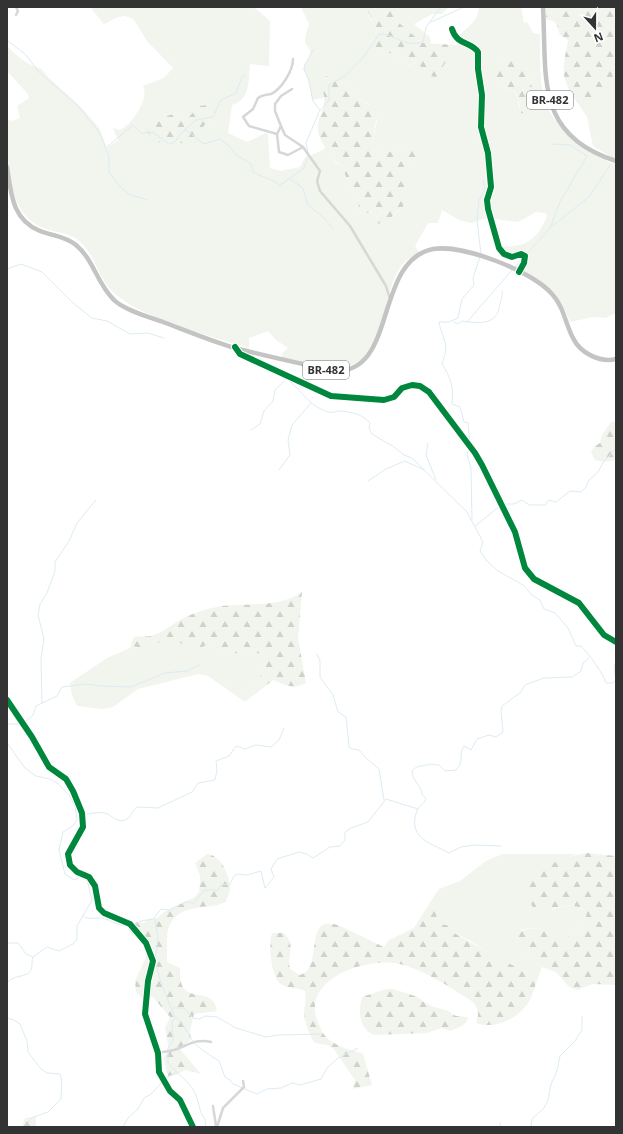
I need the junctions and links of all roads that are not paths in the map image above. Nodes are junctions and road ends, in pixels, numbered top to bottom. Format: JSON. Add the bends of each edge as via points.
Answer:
{"nodes":[{"id":1,"x":16,"y":7,"type":"edge"},
{"id":2,"x":544,"y":7,"type":"edge"},
{"id":3,"x":16,"y":15,"type":"dead end"},
{"id":4,"x":452,"y":29,"type":"dead end"},
{"id":5,"x":293,"y":59,"type":"dead end"},
{"id":6,"x":292,"y":89,"type":"dead end"},
{"id":7,"x":281,"y":126,"type":"junction"},
{"id":8,"x":277,"y":134,"type":"junction"},
{"id":9,"x":303,"y":147,"type":"junction"},
{"id":10,"x":616,"y":161,"type":"edge"},
{"id":11,"x":7,"y":167,"type":"edge"},
{"id":12,"x":519,"y":272,"type":"junction"},
{"id":13,"x":390,"y":299,"type":"junction"},
{"id":14,"x":235,"y":348,"type":"junction"},
{"id":15,"x":616,"y":359,"type":"edge"},
{"id":16,"x":616,"y":642,"type":"edge"},
{"id":17,"x":7,"y":700,"type":"edge"},
{"id":18,"x":211,"y":1042,"type":"dead end"},
{"id":19,"x":158,"y":1053,"type":"junction"},
{"id":20,"x":243,"y":1081,"type":"dead end"},
{"id":21,"x":213,"y":1106,"type":"dead end"},
{"id":22,"x":193,"y":1127,"type":"edge"},
{"id":23,"x":216,"y":1127,"type":"edge"}],
"edges":[{"from":1,"to":3,"type":"street"},
{"from":2,"to":10,"type":"highway","number":"BR-482","via":[[546,83],[555,116],[573,139]]},
{"from":4,"to":12,"type":"street","via":[[460,42],[478,52],[482,95],[481,127],[488,153],[491,187],[487,200],[488,209],[499,248],[504,254],[512,257],[521,254],[525,256]]},
{"from":5,"to":8,"type":"street","via":[[292,68],[282,83],[272,93],[258,98],[253,109],[243,117],[249,126]]},
{"from":6,"to":7,"type":"street","via":[[281,96],[275,104]]},
{"from":7,"to":8,"type":"street"},
{"from":7,"to":9,"type":"street","via":[[285,135]]},
{"from":8,"to":9,"type":"street","via":[[280,154],[288,155]]},
{"from":9,"to":13,"type":"street","via":[[320,171],[317,181],[320,191],[350,226],[386,286]]},
{"from":11,"to":14,"type":"highway","number":"BR-482","via":[[12,201],[22,219],[40,231],[60,236],[78,246],[114,300],[150,318]]},
{"from":12,"to":13,"type":"highway","number":"BR-482","via":[[485,256],[450,249],[432,249],[415,257],[405,267]]},
{"from":12,"to":15,"type":"highway","number":"BR-482","via":[[541,285],[554,297],[564,312],[573,338],[579,346],[596,358]]},
{"from":13,"to":14,"type":"highway","number":"BR-482","via":[[371,351],[361,362],[341,371]]},
{"from":14,"to":16,"type":"street","via":[[240,354],[331,396],[384,400],[394,397],[402,388],[412,385],[420,386],[429,392],[476,453],[515,532],[525,568],[534,579],[579,603],[604,635]]},
{"from":17,"to":19,"type":"street","via":[[49,767],[66,780],[82,813],[83,827],[68,854],[70,865],[77,872],[89,877],[95,886],[99,908],[104,913],[130,924],[146,943],[153,961],[145,1014]]},
{"from":18,"to":19,"type":"street","via":[[204,1040],[188,1043]]},
{"from":19,"to":22,"type":"street","via":[[159,1072],[170,1091],[180,1100]]},
{"from":20,"to":23,"type":"street","via":[[244,1086],[223,1108]]},
{"from":21,"to":23,"type":"street"}]}
